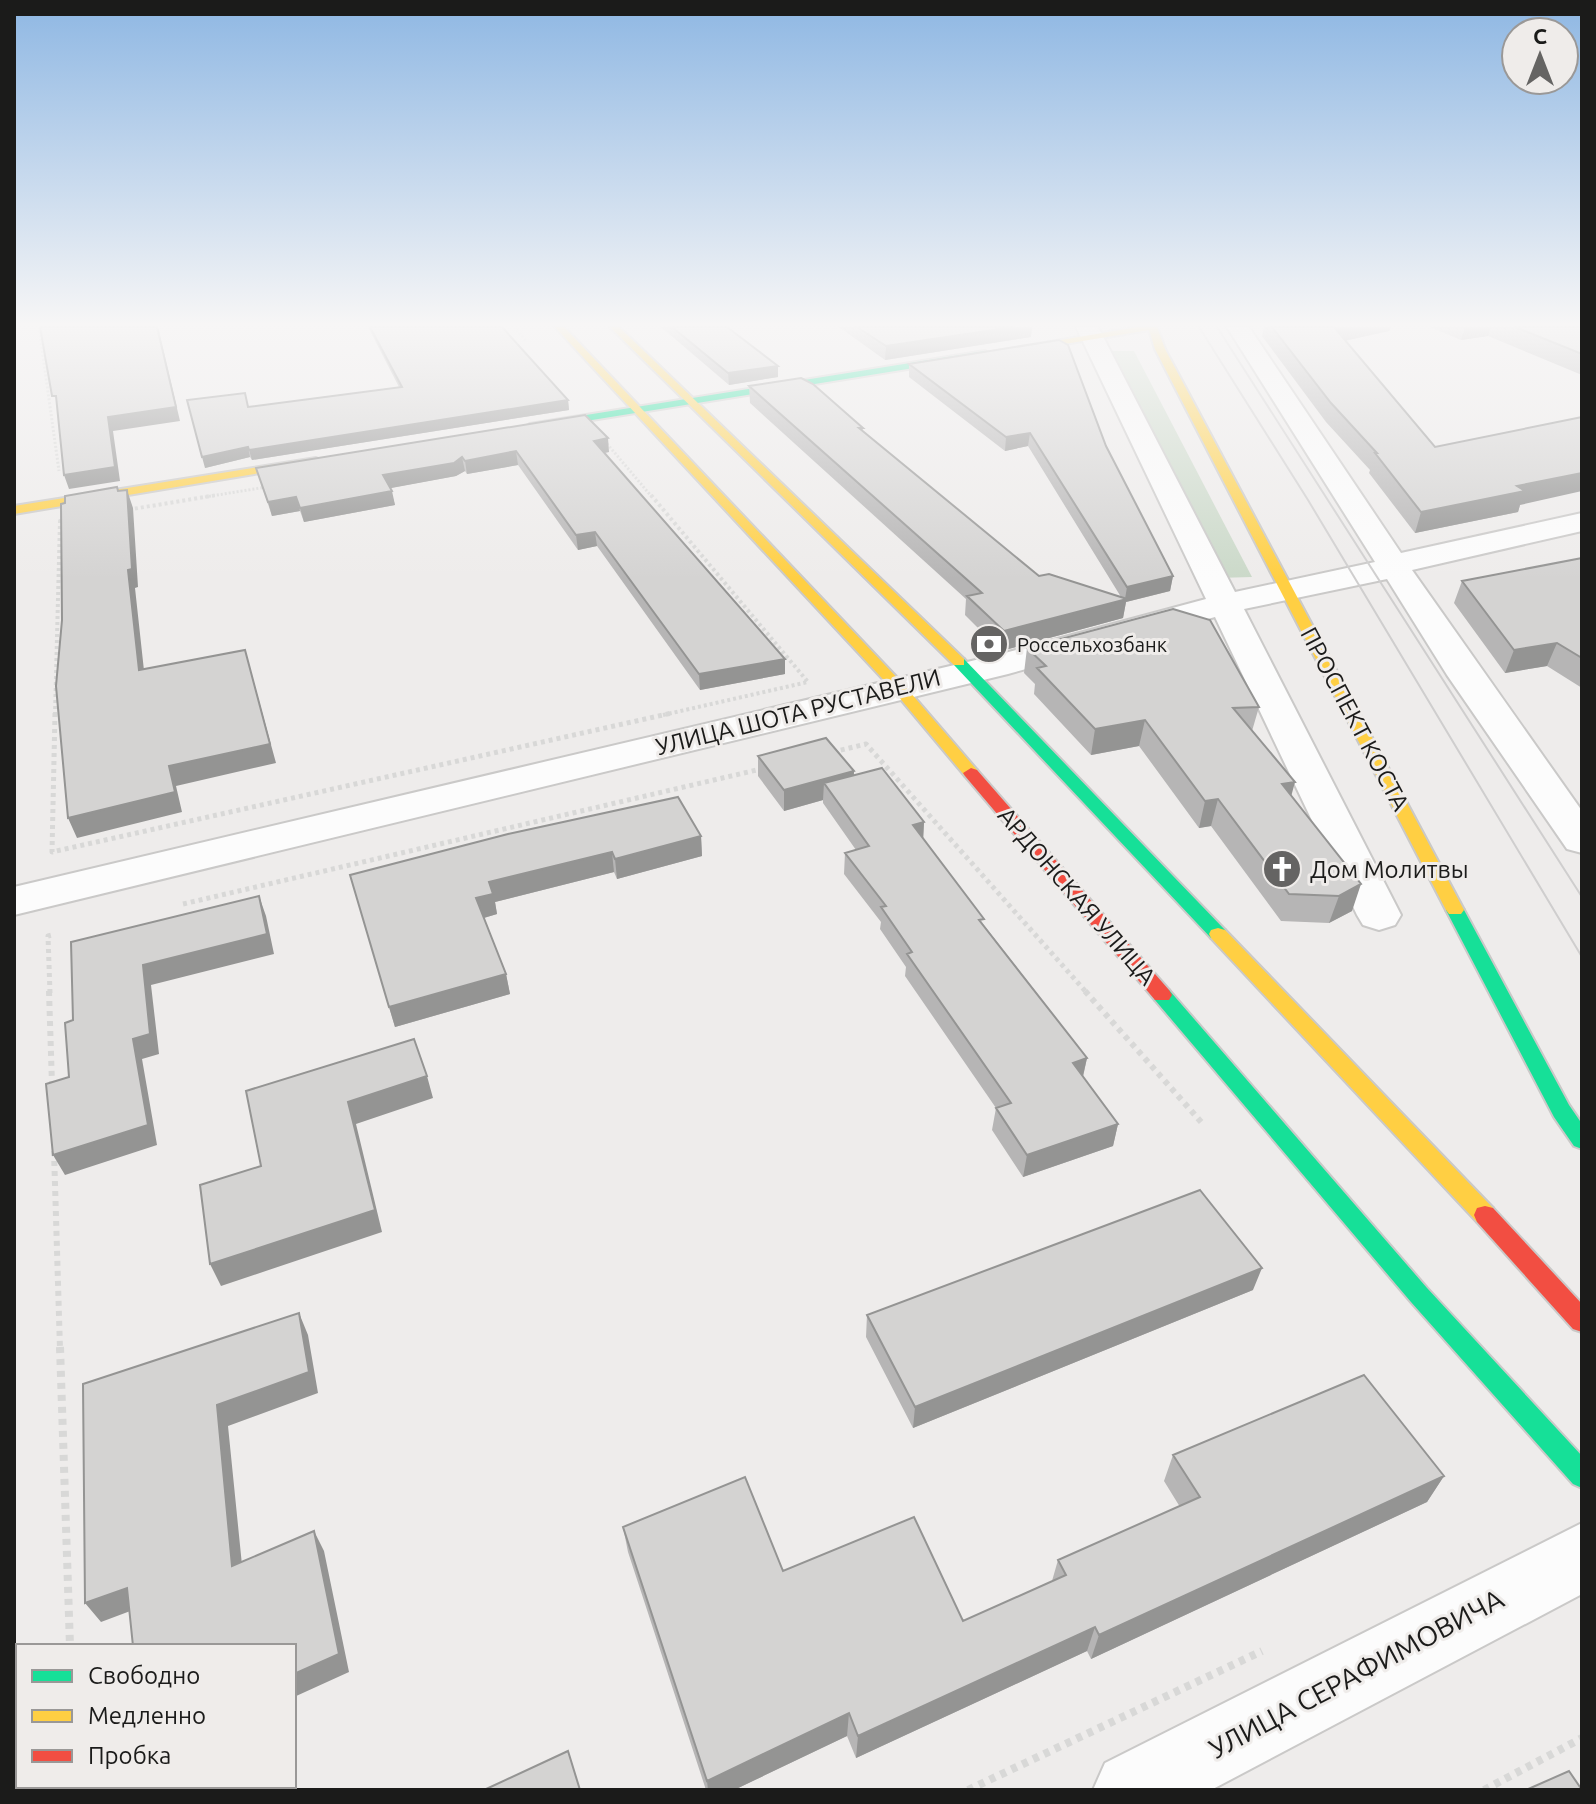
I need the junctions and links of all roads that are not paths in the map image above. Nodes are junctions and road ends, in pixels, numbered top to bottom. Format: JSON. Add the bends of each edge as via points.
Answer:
{"nodes":[{"id":1,"x":625,"y":411,"type":"edge"},
{"id":2,"x":640,"y":411,"type":"edge"},
{"id":3,"x":701,"y":411,"type":"edge"},
{"id":4,"x":1128,"y":411,"type":"edge"},
{"id":5,"x":1193,"y":411,"type":"edge"},
{"id":6,"x":1294,"y":411,"type":"edge"},
{"id":7,"x":509,"y":430,"type":"edge"},
{"id":8,"x":339,"y":457,"type":"edge"},
{"id":9,"x":14,"y":510,"type":"edge"},
{"id":10,"x":1582,"y":522,"type":"edge"},
{"id":11,"x":1397,"y":567,"type":"junction"},
{"id":12,"x":1286,"y":588,"type":"junction"},
{"id":13,"x":1224,"y":605,"type":"junction"},
{"id":14,"x":968,"y":671,"type":"junction"},
{"id":15,"x":898,"y":687,"type":"junction"},
{"id":16,"x":1582,"y":840,"type":"edge"},
{"id":17,"x":14,"y":901,"type":"edge"},
{"id":18,"x":1379,"y":915,"type":"dead end"},
{"id":19,"x":1561,"y":1111,"type":"junction"},
{"id":20,"x":1582,"y":1140,"type":"edge"},
{"id":21,"x":1578,"y":1160,"type":"dead end"},
{"id":22,"x":1582,"y":1321,"type":"edge"},
{"id":23,"x":1582,"y":1475,"type":"edge"},
{"id":24,"x":1582,"y":1557,"type":"edge"},
{"id":25,"x":1132,"y":1790,"type":"edge"}],
"edges":[{"from":1,"to":7,"type":"main road"},
{"from":2,"to":15,"type":"main road","name":"АРДОНСКАЯ УЛИЦА"},
{"from":3,"to":14,"type":"main road"},
{"from":4,"to":13,"type":"street"},
{"from":5,"to":12,"type":"main road","name":"ПРОСПЕКТ КОСТА"},
{"from":6,"to":11,"type":"street"},
{"from":8,"to":9,"type":"main road"},
{"from":10,"to":11,"type":"street","name":"УЛИЦА ШОТА РУСТАВЕЛИ"},
{"from":11,"to":12,"type":"street","name":"УЛИЦА ШОТА РУСТАВЕЛИ"},
{"from":11,"to":16,"type":"street","via":[[1465,675]]},
{"from":12,"to":13,"type":"street","name":"УЛИЦА ШОТА РУСТАВЕЛИ"},
{"from":12,"to":19,"type":"main road","name":"ПРОСПЕКТ КОСТА"},
{"from":13,"to":14,"type":"street","name":"УЛИЦА ШОТА РУСТАВЕЛИ"},
{"from":13,"to":18,"type":"street"},
{"from":14,"to":15,"type":"street","name":"УЛИЦА ШОТА РУСТАВЕЛИ"},
{"from":14,"to":22,"type":"main road"},
{"from":15,"to":17,"type":"street","name":"УЛИЦА ШОТА РУСТАВЕЛИ"},
{"from":15,"to":23,"type":"main road","name":"АРДОНСКАЯ УЛИЦА","via":[[1419,1295]]},
{"from":19,"to":20,"type":"main road","name":"ПРОСПЕКТ КОСТА"},
{"from":19,"to":21,"type":"main road","name":"ПРОСПЕКТ КОСТА"},
{"from":24,"to":25,"type":"street","name":"УЛИЦА СЕРАФИМОВИЧА"}]}
